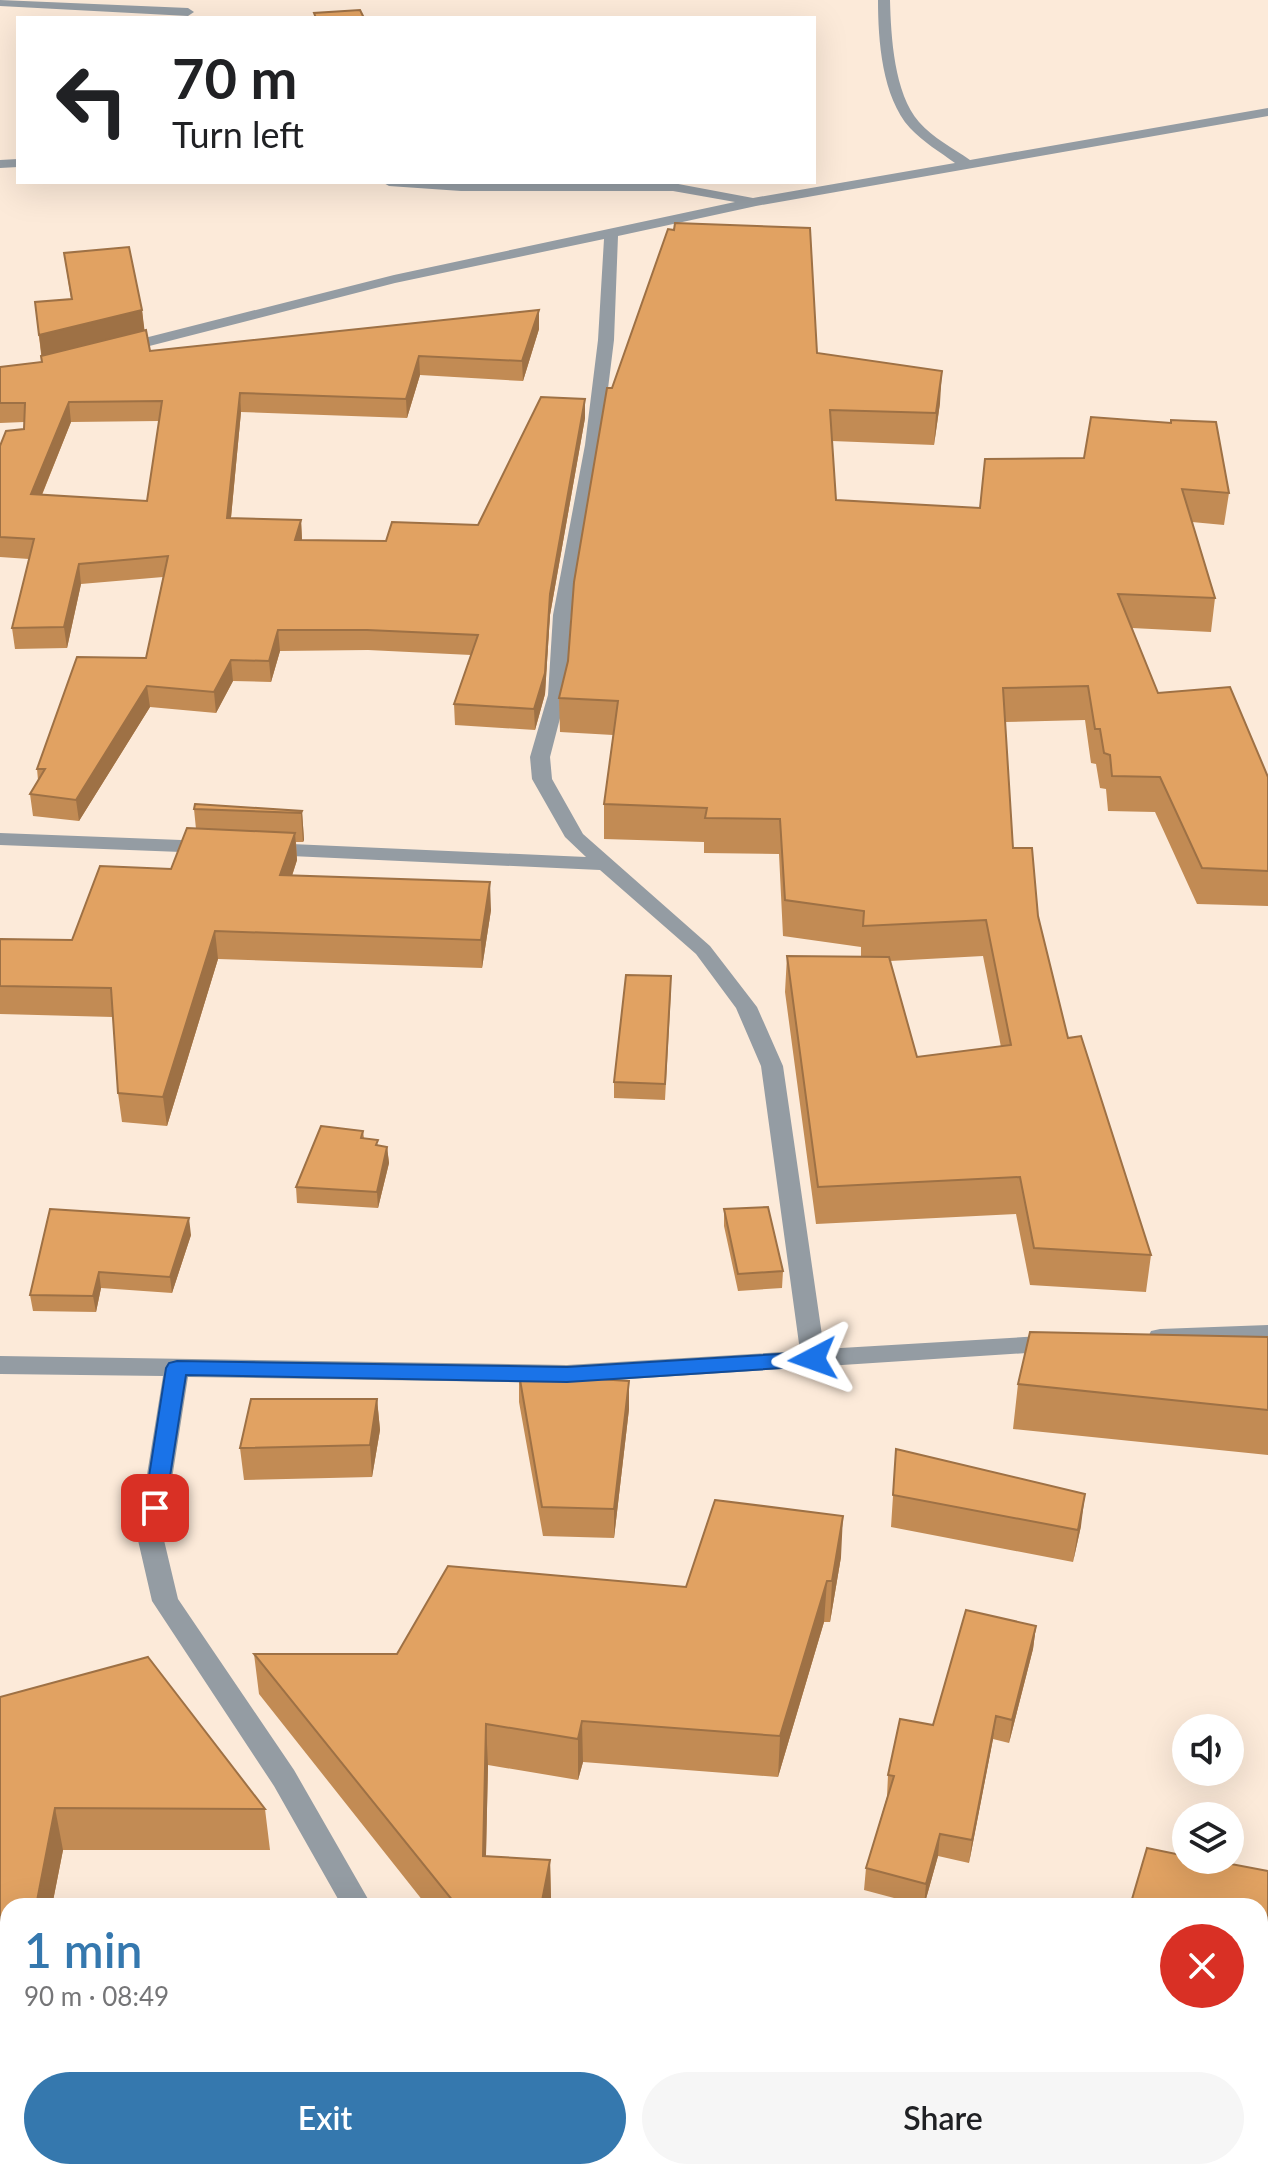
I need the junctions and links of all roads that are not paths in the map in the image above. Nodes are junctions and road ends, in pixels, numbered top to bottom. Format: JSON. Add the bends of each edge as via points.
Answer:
{"nodes":[{"id":1,"x":200,"y":0,"type":"edge"},
{"id":2,"x":884,"y":0,"type":"edge"},
{"id":3,"x":0,"y":2,"type":"edge"},
{"id":4,"x":185,"y":15,"type":"edge"},
{"id":5,"x":1268,"y":112,"type":"edge"},
{"id":6,"x":967,"y":165,"type":"junction"},
{"id":7,"x":418,"y":184,"type":"edge"},
{"id":8,"x":756,"y":202,"type":"junction"},
{"id":9,"x":611,"y":233,"type":"junction"},
{"id":10,"x":107,"y":351,"type":"edge"},
{"id":11,"x":0,"y":839,"type":"edge"},
{"id":12,"x":607,"y":864,"type":"junction"},
{"id":13,"x":1268,"y":1333,"type":"edge"},
{"id":14,"x":1143,"y":1338,"type":"edge"},
{"id":15,"x":1080,"y":1342,"type":"edge"},
{"id":16,"x":813,"y":1359,"type":"junction"},
{"id":17,"x":0,"y":1365,"type":"edge"},
{"id":18,"x":177,"y":1368,"type":"junction"},
{"id":19,"x":352,"y":1898,"type":"edge"}],
"edges":[{"from":1,"to":4,"type":"street"},
{"from":2,"to":6,"type":"street","via":[[883,30],[906,114]]},
{"from":3,"to":4,"type":"street"},
{"from":5,"to":6,"type":"street"},
{"from":6,"to":8,"type":"street"},
{"from":7,"to":8,"type":"street","via":[[673,187]]},
{"from":8,"to":9,"type":"street"},
{"from":9,"to":10,"type":"street","via":[[394,279]]},
{"from":9,"to":12,"type":"street","via":[[606,340],[593,445],[562,615],[557,695],[540,757],[542,779],[575,837]]},
{"from":11,"to":12,"type":"street"},
{"from":12,"to":16,"type":"street","via":[[703,950],[746,1007],[772,1066]]},
{"from":13,"to":14,"type":"street"},
{"from":15,"to":16,"type":"street"},
{"from":16,"to":18,"type":"street","via":[[567,1374]]},
{"from":17,"to":18,"type":"street"},
{"from":18,"to":19,"type":"street","via":[[150,1536],[165,1601],[284,1778]]}]}
